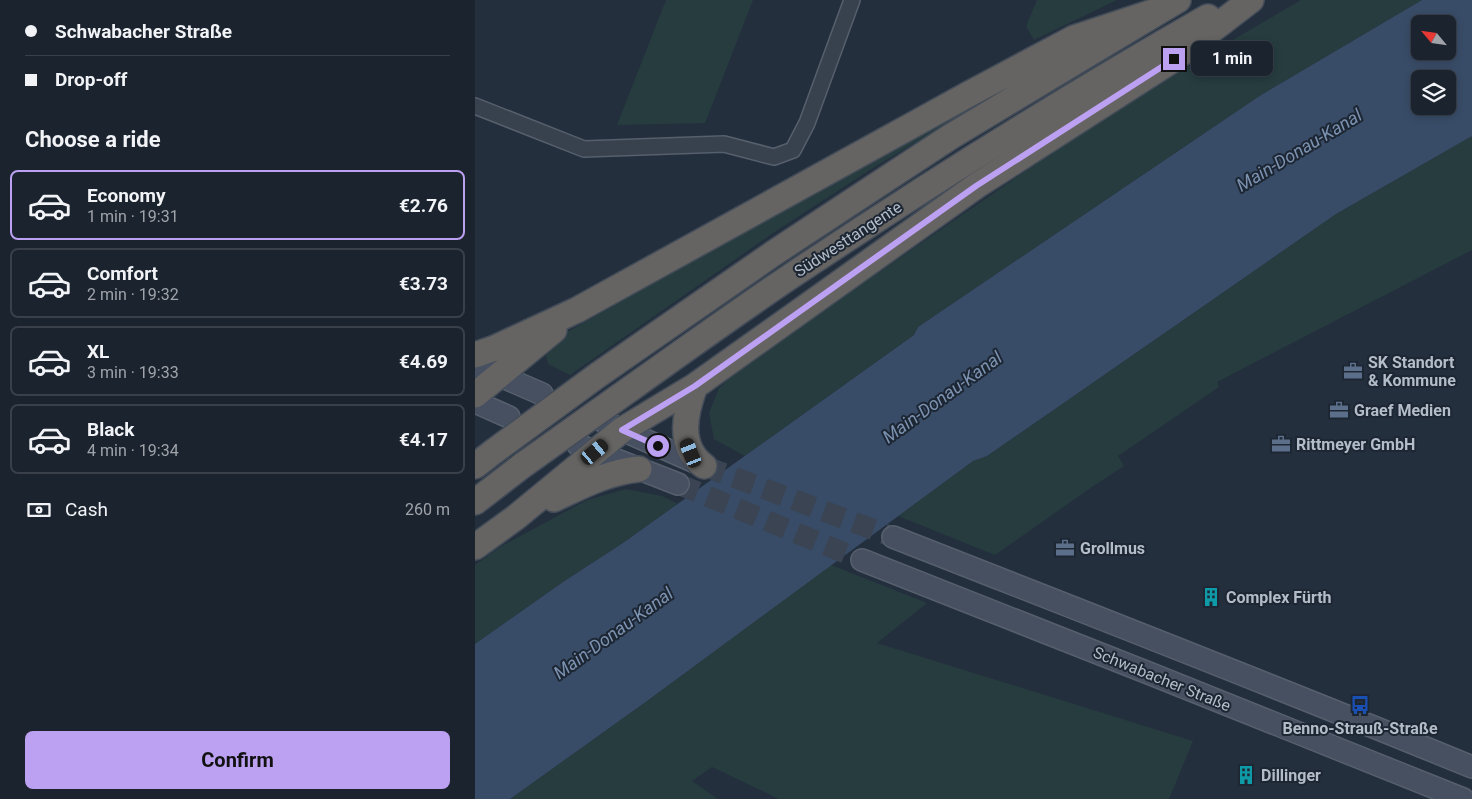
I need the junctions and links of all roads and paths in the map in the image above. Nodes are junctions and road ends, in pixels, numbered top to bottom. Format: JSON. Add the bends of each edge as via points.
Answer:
{"nodes":[{"id":1,"x":852,"y":0,"type":"edge"},
{"id":2,"x":1238,"y":0,"type":"edge"},
{"id":3,"x":1251,"y":0,"type":"edge"},
{"id":4,"x":1170,"y":4,"type":"edge"},
{"id":5,"x":475,"y":106,"type":"edge"},
{"id":6,"x":577,"y":310,"type":"junction"},
{"id":7,"x":475,"y":355,"type":"edge"},
{"id":8,"x":475,"y":365,"type":"edge"},
{"id":9,"x":499,"y":376,"type":"junction"},
{"id":10,"x":695,"y":386,"type":"junction"},
{"id":11,"x":542,"y":394,"type":"dead end"},
{"id":12,"x":475,"y":395,"type":"edge"},
{"id":13,"x":475,"y":402,"type":"edge"},
{"id":14,"x":509,"y":417,"type":"dead end"},
{"id":15,"x":613,"y":426,"type":"junction"},
{"id":16,"x":587,"y":448,"type":"junction"},
{"id":17,"x":484,"y":459,"type":"edge"},
{"id":18,"x":704,"y":466,"type":"joint"},
{"id":19,"x":639,"y":469,"type":"junction"},
{"id":20,"x":678,"y":484,"type":"tunnel mouth"},
{"id":21,"x":475,"y":502,"type":"edge"},
{"id":22,"x":515,"y":518,"type":"junction"},
{"id":23,"x":893,"y":538,"type":"tunnel mouth"},
{"id":24,"x":475,"y":547,"type":"edge"},
{"id":25,"x":862,"y":560,"type":"tunnel mouth"},
{"id":26,"x":1472,"y":767,"type":"edge"},
{"id":27,"x":1472,"y":788,"type":"edge"},
{"id":28,"x":1463,"y":799,"type":"edge"},
{"id":29,"x":1467,"y":799,"type":"edge"}],
"edges":[{"from":1,"to":5,"type":"street","via":[[807,123],[793,150],[774,157],[724,144],[584,149]]},
{"from":2,"to":21,"type":"highway","name":"Südwesttangente","bridge":true,"via":[[960,165],[789,277]]},
{"from":3,"to":10,"type":"highway","via":[[1174,59],[976,186]]},
{"from":4,"to":6,"type":"highway","via":[[1075,38]]},
{"from":4,"to":17,"type":"highway","name":"Südwesttangente","bridge":true,"via":[[950,137],[774,253]]},
{"from":6,"to":7,"type":"highway"},
{"from":6,"to":9,"type":"highway"},
{"from":8,"to":9,"type":"main road"},
{"from":9,"to":11,"type":"main road"},
{"from":9,"to":12,"type":"highway"},
{"from":10,"to":15,"type":"highway"},
{"from":10,"to":18,"type":"highway","via":[[685,432],[691,453]]},
{"from":13,"to":14,"type":"main road"},
{"from":15,"to":16,"type":"highway"},
{"from":15,"to":18,"type":"main road"},
{"from":16,"to":19,"type":"main road"},
{"from":16,"to":22,"type":"highway"},
{"from":19,"to":20,"type":"main road"},
{"from":19,"to":22,"type":"highway","via":[[598,478]]},
{"from":22,"to":24,"type":"highway"},
{"from":23,"to":26,"type":"main road","name":"Schwabacher Straße"},
{"from":25,"to":28,"type":"main road","name":"Schwabacher Straße"},
{"from":27,"to":29,"type":"street"}]}
